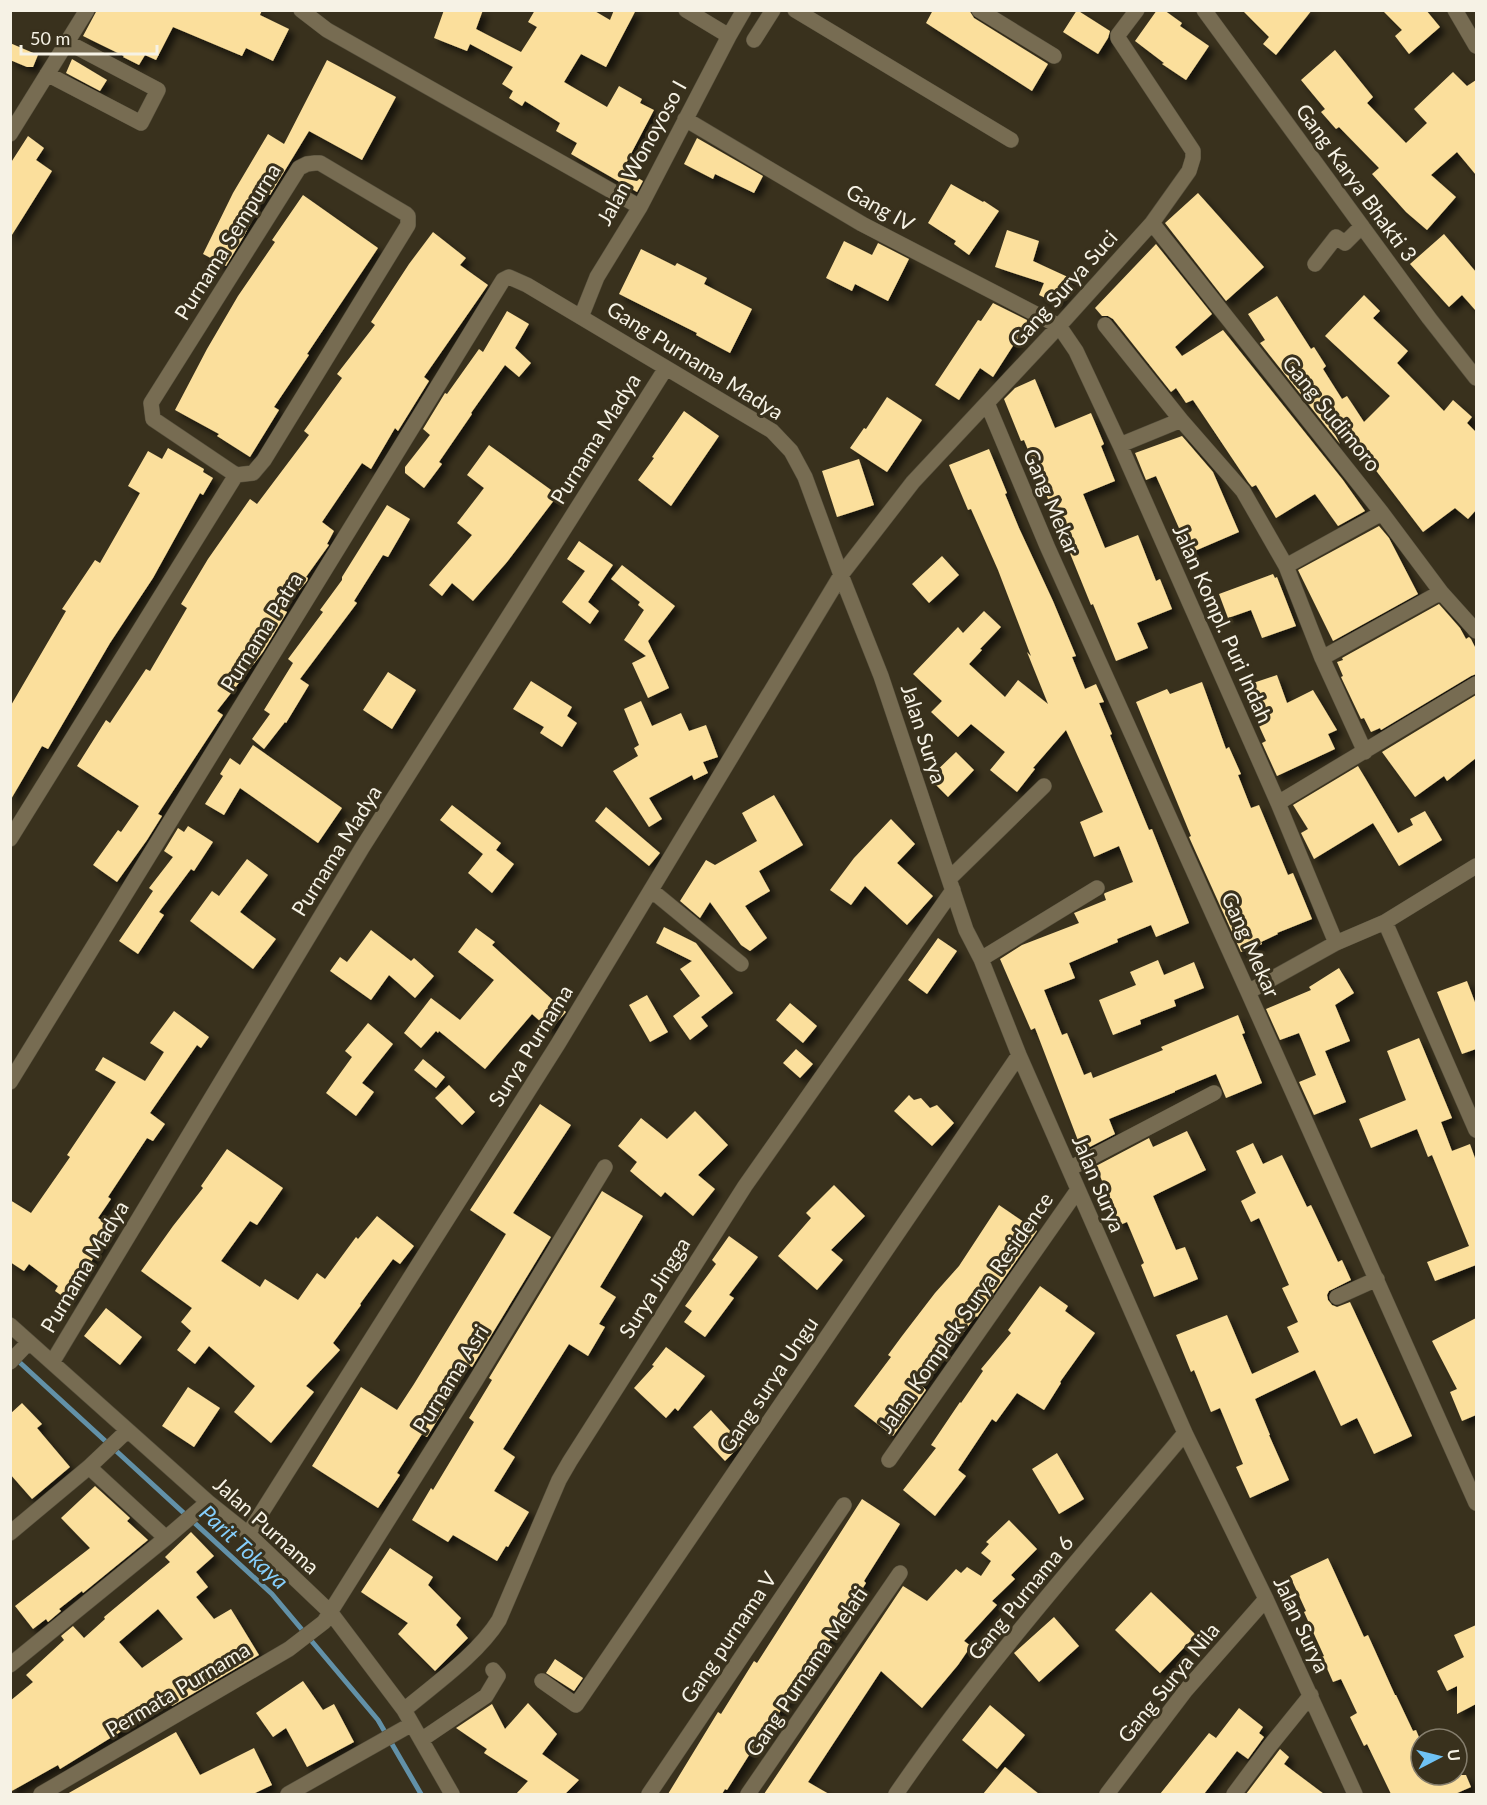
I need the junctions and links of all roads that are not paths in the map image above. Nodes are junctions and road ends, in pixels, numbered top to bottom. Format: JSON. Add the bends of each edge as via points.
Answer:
{"nodes":[{"id":1,"x":87,"y":10,"type":"edge"},
{"id":2,"x":301,"y":10,"type":"edge"},
{"id":3,"x":686,"y":10,"type":"edge"},
{"id":4,"x":744,"y":10,"type":"edge"},
{"id":5,"x":773,"y":10,"type":"edge"},
{"id":6,"x":795,"y":10,"type":"edge"},
{"id":7,"x":979,"y":10,"type":"edge"},
{"id":8,"x":1137,"y":10,"type":"edge"},
{"id":9,"x":1204,"y":10,"type":"edge"},
{"id":10,"x":1455,"y":10,"type":"edge"},
{"id":11,"x":729,"y":36,"type":"junction"},
{"id":12,"x":754,"y":40,"type":"dead end"},
{"id":13,"x":67,"y":42,"type":"junction"},
{"id":14,"x":1476,"y":46,"type":"edge"},
{"id":15,"x":1053,"y":56,"type":"dead end"},
{"id":16,"x":47,"y":74,"type":"junction"},
{"id":17,"x":685,"y":119,"type":"junction"},
{"id":18,"x":10,"y":134,"type":"edge"},
{"id":19,"x":1011,"y":140,"type":"dead end"},
{"id":20,"x":640,"y":207,"type":"junction"},
{"id":21,"x":1152,"y":224,"type":"junction"},
{"id":22,"x":1362,"y":226,"type":"junction"},
{"id":23,"x":1315,"y":264,"type":"dead end"},
{"id":24,"x":581,"y":317,"type":"junction"},
{"id":25,"x":1105,"y":325,"type":"dead end"},
{"id":26,"x":1059,"y":326,"type":"junction"},
{"id":27,"x":666,"y":368,"type":"junction"},
{"id":28,"x":1476,"y":378,"type":"edge"},
{"id":29,"x":987,"y":404,"type":"junction"},
{"id":30,"x":1181,"y":420,"type":"junction"},
{"id":31,"x":1120,"y":445,"type":"junction"},
{"id":32,"x":236,"y":475,"type":"junction"},
{"id":33,"x":1382,"y":513,"type":"junction"},
{"id":34,"x":1286,"y":566,"type":"junction"},
{"id":35,"x":841,"y":575,"type":"junction"},
{"id":36,"x":1441,"y":592,"type":"junction"},
{"id":37,"x":1476,"y":631,"type":"edge"},
{"id":38,"x":1322,"y":658,"type":"junction"},
{"id":39,"x":1476,"y":684,"type":"edge"},
{"id":40,"x":1365,"y":752,"type":"junction"},
{"id":41,"x":1044,"y":786,"type":"dead end"},
{"id":42,"x":1278,"y":803,"type":"junction"},
{"id":43,"x":10,"y":838,"type":"edge"},
{"id":44,"x":1476,"y":866,"type":"edge"},
{"id":45,"x":951,"y":885,"type":"junction"},
{"id":46,"x":1097,"y":888,"type":"dead end"},
{"id":47,"x":651,"y":890,"type":"junction"},
{"id":48,"x":1385,"y":922,"type":"junction"},
{"id":49,"x":1336,"y":943,"type":"junction"},
{"id":50,"x":981,"y":959,"type":"junction"},
{"id":51,"x":741,"y":964,"type":"dead end"},
{"id":52,"x":1248,"y":992,"type":"junction"},
{"id":53,"x":1019,"y":1056,"type":"junction"},
{"id":54,"x":10,"y":1082,"type":"edge"},
{"id":55,"x":1214,"y":1093,"type":"dead end"},
{"id":56,"x":1476,"y":1130,"type":"edge"},
{"id":57,"x":606,"y":1167,"type":"dead end"},
{"id":58,"x":1069,"y":1169,"type":"junction"},
{"id":59,"x":1077,"y":1191,"type":"junction"},
{"id":60,"x":1377,"y":1279,"type":"junction"},
{"id":61,"x":1337,"y":1297,"type":"dead end"},
{"id":62,"x":10,"y":1325,"type":"edge"},
{"id":63,"x":20,"y":1352,"type":"edge"},
{"id":64,"x":53,"y":1361,"type":"junction"},
{"id":65,"x":127,"y":1431,"type":"junction"},
{"id":66,"x":1185,"y":1433,"type":"junction"},
{"id":67,"x":889,"y":1460,"type":"dead end"},
{"id":68,"x":93,"y":1464,"type":"junction"},
{"id":69,"x":208,"y":1502,"type":"junction"},
{"id":70,"x":1476,"y":1503,"type":"edge"},
{"id":71,"x":844,"y":1505,"type":"dead end"},
{"id":72,"x":10,"y":1533,"type":"edge"},
{"id":73,"x":171,"y":1534,"type":"junction"},
{"id":74,"x":248,"y":1534,"type":"junction"},
{"id":75,"x":900,"y":1573,"type":"dead end"},
{"id":76,"x":1266,"y":1599,"type":"junction"},
{"id":77,"x":327,"y":1617,"type":"junction"},
{"id":78,"x":10,"y":1665,"type":"edge"},
{"id":79,"x":493,"y":1670,"type":"dead end"},
{"id":80,"x":542,"y":1681,"type":"dead end"},
{"id":81,"x":1311,"y":1695,"type":"junction"},
{"id":82,"x":404,"y":1710,"type":"junction"},
{"id":83,"x":411,"y":1725,"type":"junction"},
{"id":84,"x":421,"y":1740,"type":"junction"},
{"id":85,"x":41,"y":1794,"type":"edge"},
{"id":86,"x":288,"y":1794,"type":"edge"},
{"id":87,"x":452,"y":1794,"type":"edge"},
{"id":88,"x":649,"y":1794,"type":"edge"},
{"id":89,"x":748,"y":1794,"type":"edge"},
{"id":90,"x":896,"y":1794,"type":"edge"},
{"id":91,"x":1107,"y":1794,"type":"edge"},
{"id":92,"x":1234,"y":1794,"type":"edge"},
{"id":93,"x":1354,"y":1794,"type":"edge"}],
"edges":[{"from":1,"to":13,"type":"street"},
{"from":2,"to":20,"type":"street","via":[[327,30]]},
{"from":3,"to":11,"type":"street"},
{"from":4,"to":11,"type":"street","name":"Jalan Wonoyoso I"},
{"from":5,"to":12,"type":"street"},
{"from":6,"to":19,"type":"street"},
{"from":7,"to":15,"type":"street"},
{"from":8,"to":21,"type":"street","name":"Gang Surya Suci","via":[[1118,38],[1194,154],[1189,171]]},
{"from":9,"to":22,"type":"street","name":"Gang Karya Bhakti 3"},
{"from":10,"to":14,"type":"street"},
{"from":11,"to":17,"type":"street","name":"Jalan Wonoyoso I"},
{"from":13,"to":16,"type":"street"},
{"from":13,"to":16,"type":"street","via":[[158,90],[141,123]]},
{"from":16,"to":18,"type":"street"},
{"from":17,"to":20,"type":"street","name":"Jalan Wonoyoso I"},
{"from":17,"to":26,"type":"street","name":"Gang IV","via":[[862,224]]},
{"from":20,"to":24,"type":"street","name":"Jalan Wonoyoso I","via":[[597,277]]},
{"from":21,"to":26,"type":"street","name":"Gang Surya Suci"},
{"from":21,"to":33,"type":"street","name":"Gang Sudimoro"},
{"from":22,"to":23,"type":"street","via":[[1345,243],[1336,237]]},
{"from":22,"to":28,"type":"street","name":"Gang Karya Bhakti 3"},
{"from":24,"to":27,"type":"street","name":"Gang Purnama Madya"},
{"from":24,"to":54,"type":"street","name":"Purnama Patra","via":[[527,285],[509,277],[503,280]]},
{"from":25,"to":30,"type":"street"},
{"from":26,"to":29,"type":"street","name":"Gang Surya Suci"},
{"from":26,"to":31,"type":"street","name":"Jalan Kompl. Puri Indah","via":[[1076,351]]},
{"from":27,"to":35,"type":"street","name":"Gang Purnama Madya","via":[[772,431],[791,451],[805,477]]},
{"from":27,"to":64,"type":"street","name":"Purnama Madya","via":[[362,848]]},
{"from":29,"to":35,"type":"street","name":"Gang Surya Suci","via":[[913,482]]},
{"from":29,"to":52,"type":"street","name":"Gang Mekar"},
{"from":30,"to":31,"type":"street"},
{"from":30,"to":34,"type":"street","via":[[1243,491]]},
{"from":31,"to":42,"type":"street","name":"Jalan Kompl. Puri Indah"},
{"from":32,"to":32,"type":"street","name":"Purnama Sempurna","via":[[253,473],[264,460],[408,225],[406,214],[320,163],[299,168],[151,403],[153,419]]},
{"from":32,"to":43,"type":"street"},
{"from":33,"to":34,"type":"street"},
{"from":33,"to":36,"type":"street","name":"Gang Sudimoro"},
{"from":34,"to":38,"type":"street"},
{"from":35,"to":45,"type":"street","name":"Jalan Surya","via":[[881,676]]},
{"from":35,"to":47,"type":"street","name":"Surya Purnama"},
{"from":36,"to":37,"type":"street","name":"Gang Sudimoro"},
{"from":36,"to":38,"type":"street"},
{"from":38,"to":40,"type":"street"},
{"from":39,"to":40,"type":"street"},
{"from":40,"to":42,"type":"street"},
{"from":41,"to":45,"type":"street","name":"Surya Jingga"},
{"from":42,"to":49,"type":"street","name":"Jalan Kompl. Puri Indah"},
{"from":44,"to":48,"type":"street"},
{"from":45,"to":50,"type":"street","name":"Jalan Surya","via":[[966,930]]},
{"from":45,"to":82,"type":"street","name":"Surya Jingga","via":[[745,1186],[570,1461],[499,1620],[490,1633]]},
{"from":46,"to":50,"type":"street"},
{"from":47,"to":51,"type":"street"},
{"from":47,"to":74,"type":"street","name":"Surya Purnama"},
{"from":48,"to":49,"type":"street"},
{"from":48,"to":56,"type":"street"},
{"from":49,"to":52,"type":"street"},
{"from":50,"to":53,"type":"street","name":"Jalan Surya"},
{"from":52,"to":60,"type":"street","name":"Gang Mekar"},
{"from":53,"to":58,"type":"street","name":"Jalan Surya"},
{"from":53,"to":80,"type":"street","name":"Gang surya Ungu","via":[[576,1705]]},
{"from":55,"to":58,"type":"street"},
{"from":57,"to":77,"type":"street","name":"Purnama Asri"},
{"from":58,"to":59,"type":"street","name":"Jalan Surya"},
{"from":59,"to":66,"type":"street","name":"Jalan Surya"},
{"from":59,"to":67,"type":"street","name":"Jalan Komplek Surya Residence"},
{"from":60,"to":61,"type":"street"},
{"from":60,"to":70,"type":"street","name":"Gang Mekar"},
{"from":62,"to":63,"type":"street","name":"Jalan Purnama"},
{"from":63,"to":64,"type":"street","name":"Jalan Purnama"},
{"from":64,"to":65,"type":"street","name":"Jalan Purnama"},
{"from":65,"to":68,"type":"street"},
{"from":65,"to":69,"type":"street","name":"Jalan Purnama"},
{"from":66,"to":76,"type":"street","name":"Jalan Surya"},
{"from":66,"to":90,"type":"street","name":"Gang Purnama 6","via":[[1014,1636]]},
{"from":68,"to":72,"type":"street"},
{"from":68,"to":73,"type":"street"},
{"from":69,"to":73,"type":"street"},
{"from":69,"to":74,"type":"street","name":"Jalan Purnama"},
{"from":71,"to":88,"type":"street","name":"Gang purnama V"},
{"from":73,"to":78,"type":"street"},
{"from":74,"to":77,"type":"street","name":"Jalan Purnama"},
{"from":75,"to":89,"type":"street","name":"Gang Purnama Melati"},
{"from":76,"to":81,"type":"street","name":"Jalan Surya"},
{"from":76,"to":91,"type":"street","name":"Gang Surya Nila","via":[[1186,1690]]},
{"from":77,"to":82,"type":"street","name":"Jalan Purnama"},
{"from":77,"to":85,"type":"street","name":"Permata Purnama","via":[[289,1649]]},
{"from":79,"to":84,"type":"street","via":[[498,1676],[486,1696]]},
{"from":81,"to":92,"type":"street"},
{"from":81,"to":93,"type":"street","name":"Jalan Surya"},
{"from":82,"to":83,"type":"street","name":"Jalan Purnama"},
{"from":83,"to":84,"type":"street","name":"Jalan Purnama"},
{"from":83,"to":86,"type":"street"},
{"from":84,"to":87,"type":"street","name":"Jalan Purnama"}]}
